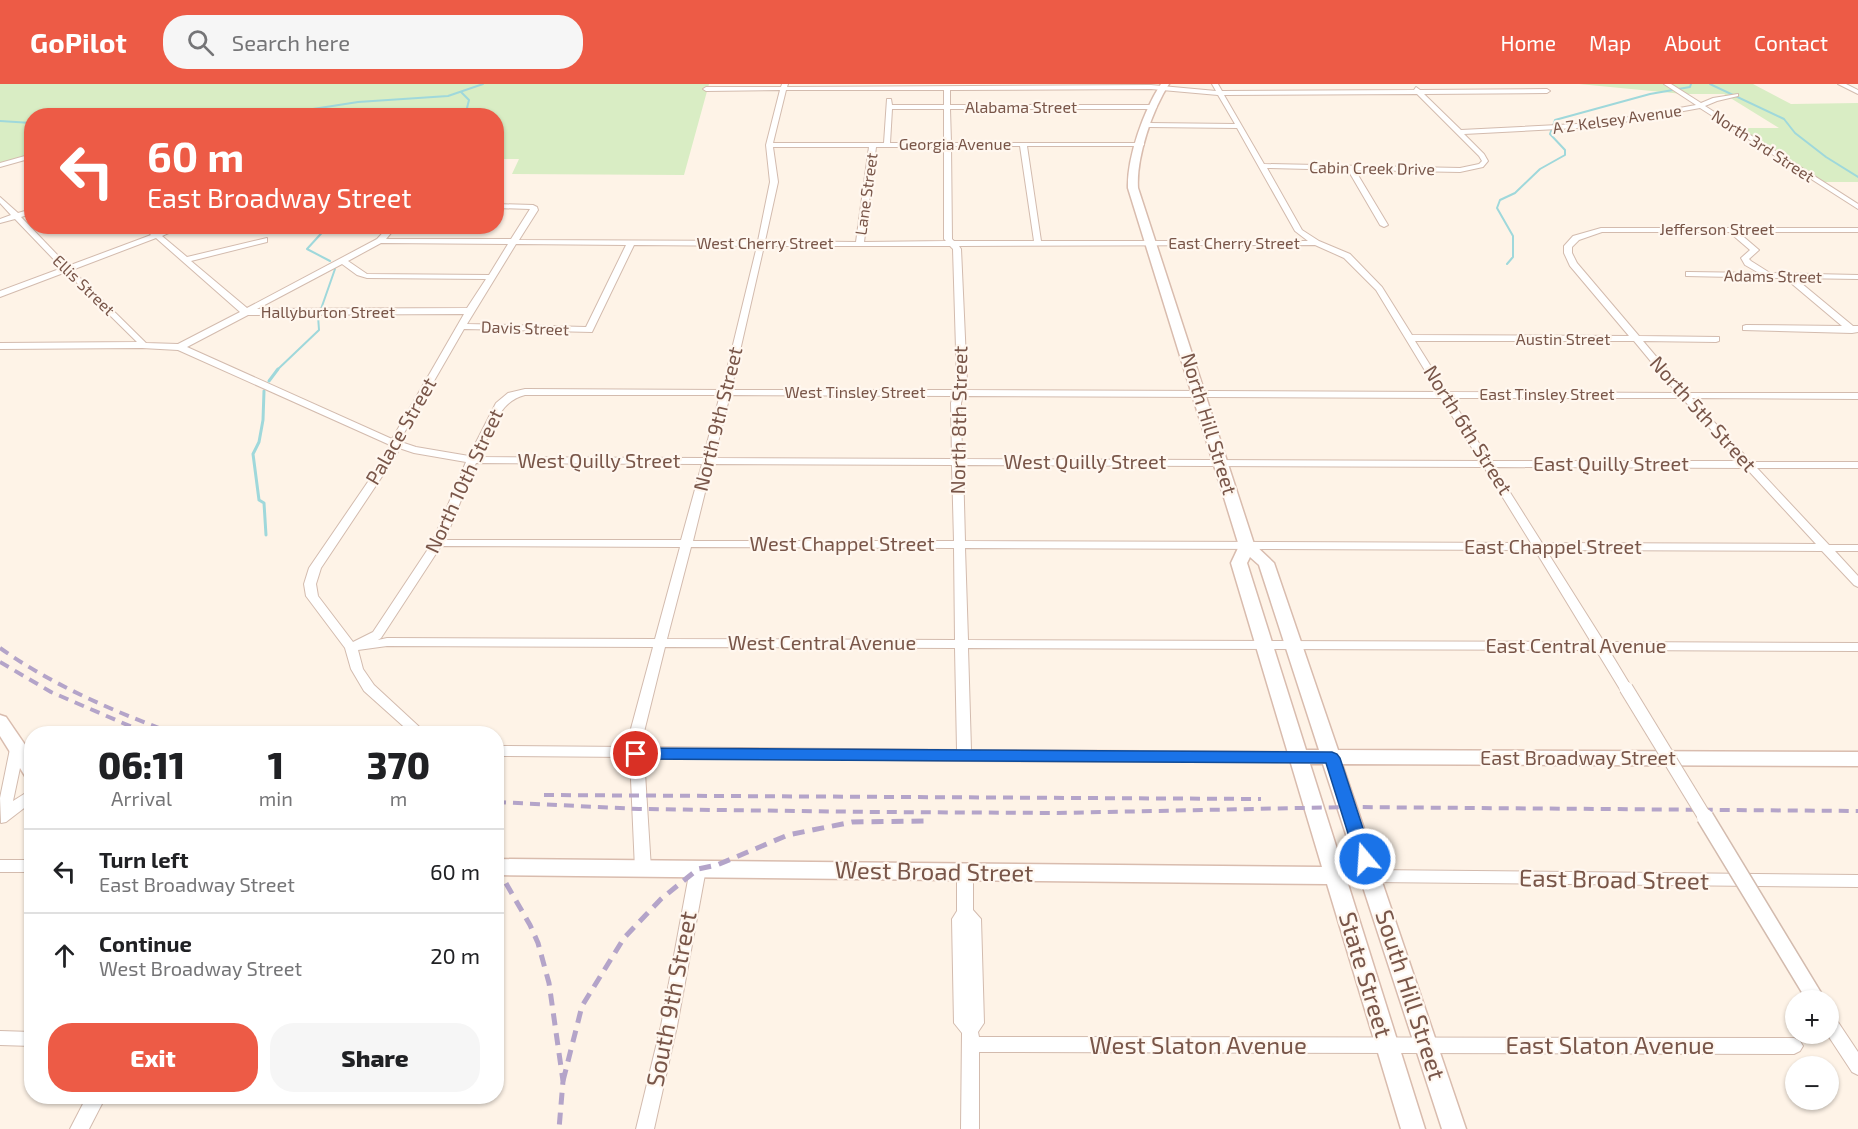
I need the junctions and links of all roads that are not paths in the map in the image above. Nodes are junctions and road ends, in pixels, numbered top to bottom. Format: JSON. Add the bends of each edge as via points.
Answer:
{"nodes":[{"id":1,"x":1215,"y":84,"type":"edge"},
{"id":2,"x":1282,"y":84,"type":"edge"},
{"id":3,"x":1411,"y":84,"type":"edge"},
{"id":4,"x":1667,"y":84,"type":"edge"},
{"id":5,"x":1841,"y":84,"type":"edge"},
{"id":6,"x":889,"y":86,"type":"edge"},
{"id":7,"x":1092,"y":86,"type":"edge"},
{"id":8,"x":1163,"y":86,"type":"edge"},
{"id":9,"x":784,"y":87,"type":"edge"},
{"id":10,"x":947,"y":88,"type":"junction"},
{"id":11,"x":705,"y":89,"type":"dead end"},
{"id":12,"x":1419,"y":91,"type":"junction"},
{"id":13,"x":1547,"y":91,"type":"dead end"},
{"id":14,"x":1858,"y":92,"type":"edge"},
{"id":15,"x":1221,"y":93,"type":"junction"},
{"id":16,"x":1286,"y":93,"type":"junction"},
{"id":17,"x":1736,"y":95,"type":"dead end"},
{"id":18,"x":888,"y":107,"type":"junction"},
{"id":19,"x":1154,"y":107,"type":"junction"},
{"id":20,"x":1702,"y":107,"type":"junction"},
{"id":21,"x":947,"y":108,"type":"junction"},
{"id":22,"x":1149,"y":124,"type":"junction"},
{"id":23,"x":1240,"y":126,"type":"junction"},
{"id":24,"x":1459,"y":132,"type":"junction"},
{"id":25,"x":873,"y":144,"type":"junction"},
{"id":26,"x":886,"y":144,"type":"junction"},
{"id":27,"x":947,"y":144,"type":"junction"},
{"id":28,"x":1023,"y":144,"type":"junction"},
{"id":29,"x":1142,"y":144,"type":"junction"},
{"id":30,"x":769,"y":145,"type":"junction"},
{"id":31,"x":24,"y":158,"type":"edge"},
{"id":32,"x":0,"y":165,"type":"edge"},
{"id":33,"x":1262,"y":166,"type":"junction"},
{"id":34,"x":1350,"y":168,"type":"junction"},
{"id":35,"x":0,"y":199,"type":"edge"},
{"id":36,"x":504,"y":206,"type":"edge"},
{"id":37,"x":1858,"y":207,"type":"edge"},
{"id":38,"x":24,"y":214,"type":"edge"},
{"id":39,"x":16,"y":216,"type":"junction"},
{"id":40,"x":0,"y":221,"type":"edge"},
{"id":41,"x":24,"y":224,"type":"edge"},
{"id":42,"x":1384,"y":225,"type":"dead end"},
{"id":43,"x":1731,"y":230,"type":"junction"},
{"id":44,"x":1858,"y":230,"type":"edge"},
{"id":45,"x":33,"y":234,"type":"edge"},
{"id":46,"x":162,"y":234,"type":"edge"},
{"id":47,"x":387,"y":234,"type":"edge"},
{"id":48,"x":157,"y":236,"type":"junction"},
{"id":49,"x":1576,"y":238,"type":"joint"},
{"id":50,"x":264,"y":240,"type":"dead end"},
{"id":51,"x":380,"y":241,"type":"junction"},
{"id":52,"x":514,"y":242,"type":"junction"},
{"id":53,"x":631,"y":243,"type":"junction"},
{"id":54,"x":1151,"y":243,"type":"junction"},
{"id":55,"x":1316,"y":243,"type":"junction"},
{"id":56,"x":761,"y":244,"type":"junction"},
{"id":57,"x":860,"y":244,"type":"junction"},
{"id":58,"x":952,"y":244,"type":"junction"},
{"id":59,"x":1038,"y":244,"type":"junction"},
{"id":60,"x":184,"y":260,"type":"junction"},
{"id":61,"x":340,"y":261,"type":"junction"},
{"id":62,"x":67,"y":269,"type":"junction"},
{"id":63,"x":1689,"y":274,"type":"dead end"},
{"id":64,"x":1769,"y":276,"type":"junction"},
{"id":65,"x":492,"y":277,"type":"junction"},
{"id":66,"x":1788,"y":277,"type":"junction"},
{"id":67,"x":1858,"y":277,"type":"edge"},
{"id":68,"x":0,"y":294,"type":"edge"},
{"id":69,"x":470,"y":311,"type":"junction"},
{"id":70,"x":246,"y":312,"type":"junction"},
{"id":71,"x":461,"y":326,"type":"junction"},
{"id":72,"x":1746,"y":328,"type":"dead end"},
{"id":73,"x":1856,"y":331,"type":"edge"},
{"id":74,"x":1411,"y":338,"type":"junction"},
{"id":75,"x":0,"y":339,"type":"edge"},
{"id":76,"x":1636,"y":339,"type":"junction"},
{"id":77,"x":1716,"y":339,"type":"dead end"},
{"id":78,"x":142,"y":345,"type":"junction"},
{"id":79,"x":0,"y":346,"type":"edge"},
{"id":80,"x":180,"y":347,"type":"junction"},
{"id":81,"x":726,"y":392,"type":"junction"},
{"id":82,"x":958,"y":393,"type":"junction"},
{"id":83,"x":1199,"y":393,"type":"junction"},
{"id":84,"x":1446,"y":394,"type":"junction"},
{"id":85,"x":1684,"y":394,"type":"junction"},
{"id":86,"x":511,"y":395,"type":"joint"},
{"id":87,"x":1858,"y":396,"type":"edge"},
{"id":88,"x":396,"y":444,"type":"junction"},
{"id":89,"x":472,"y":460,"type":"junction"},
{"id":90,"x":707,"y":462,"type":"junction"},
{"id":91,"x":958,"y":462,"type":"junction"},
{"id":92,"x":1220,"y":463,"type":"junction"},
{"id":93,"x":1488,"y":464,"type":"junction"},
{"id":94,"x":1748,"y":464,"type":"junction"},
{"id":95,"x":1858,"y":465,"type":"edge"},
{"id":96,"x":438,"y":543,"type":"junction"},
{"id":97,"x":687,"y":544,"type":"junction"},
{"id":98,"x":958,"y":544,"type":"junction"},
{"id":99,"x":1247,"y":546,"type":"junction"},
{"id":100,"x":1539,"y":546,"type":"junction"},
{"id":101,"x":1826,"y":548,"type":"junction"},
{"id":102,"x":1858,"y":548,"type":"edge"},
{"id":103,"x":1858,"y":583,"type":"edge"},
{"id":104,"x":661,"y":642,"type":"junction"},
{"id":105,"x":961,"y":644,"type":"junction"},
{"id":106,"x":1264,"y":645,"type":"junction"},
{"id":107,"x":1294,"y":645,"type":"junction"},
{"id":108,"x":1600,"y":646,"type":"junction"},
{"id":109,"x":1858,"y":647,"type":"edge"},
{"id":110,"x":351,"y":648,"type":"junction"},
{"id":111,"x":0,"y":721,"type":"edge"},
{"id":112,"x":411,"y":726,"type":"edge"},
{"id":113,"x":17,"y":748,"type":"junction"},
{"id":114,"x":504,"y":751,"type":"edge"},
{"id":115,"x":636,"y":754,"type":"junction"},
{"id":116,"x":964,"y":756,"type":"junction"},
{"id":117,"x":1298,"y":758,"type":"junction"},
{"id":118,"x":1332,"y":758,"type":"junction"},
{"id":119,"x":24,"y":759,"type":"edge"},
{"id":120,"x":1858,"y":759,"type":"edge"},
{"id":121,"x":24,"y":800,"type":"edge"},
{"id":122,"x":0,"y":817,"type":"edge"},
{"id":123,"x":0,"y":866,"type":"edge"},
{"id":124,"x":24,"y":866,"type":"edge"},
{"id":125,"x":504,"y":867,"type":"edge"},
{"id":126,"x":643,"y":869,"type":"junction"},
{"id":127,"x":698,"y":869,"type":"junction"},
{"id":128,"x":965,"y":872,"type":"junction"},
{"id":129,"x":1334,"y":876,"type":"junction"},
{"id":130,"x":1371,"y":876,"type":"junction"},
{"id":131,"x":1858,"y":881,"type":"edge"},
{"id":132,"x":1810,"y":990,"type":"edge"},
{"id":133,"x":969,"y":1037,"type":"junction"},
{"id":134,"x":1839,"y":1037,"type":"edge"},
{"id":135,"x":0,"y":1038,"type":"edge"},
{"id":136,"x":24,"y":1039,"type":"edge"},
{"id":137,"x":1387,"y":1046,"type":"junction"},
{"id":138,"x":1794,"y":1046,"type":"dead end"},
{"id":139,"x":1427,"y":1047,"type":"junction"},
{"id":140,"x":1858,"y":1067,"type":"edge"},
{"id":141,"x":93,"y":1104,"type":"edge"},
{"id":142,"x":79,"y":1129,"type":"edge"},
{"id":143,"x":645,"y":1129,"type":"edge"},
{"id":144,"x":970,"y":1129,"type":"edge"},
{"id":145,"x":1413,"y":1129,"type":"edge"},
{"id":146,"x":1454,"y":1129,"type":"edge"}],
"edges":[{"from":1,"to":15,"type":"street","name":"North 6th Street"},
{"from":2,"to":16,"type":"street"},
{"from":3,"to":12,"type":"street"},
{"from":4,"to":20,"type":"street","name":"North 3rd Street"},
{"from":5,"to":14,"type":"street"},
{"from":6,"to":9,"type":"street"},
{"from":6,"to":10,"type":"street"},
{"from":6,"to":18,"type":"street","name":"Lane Street"},
{"from":7,"to":8,"type":"street"},
{"from":7,"to":10,"type":"street"},
{"from":8,"to":15,"type":"street"},
{"from":8,"to":19,"type":"street","name":"North Hill Street"},
{"from":9,"to":11,"type":"street"},
{"from":9,"to":30,"type":"street","name":"North 9th Street"},
{"from":10,"to":21,"type":"street","name":"North 8th Street"},
{"from":12,"to":13,"type":"street"},
{"from":12,"to":16,"type":"street"},
{"from":12,"to":24,"type":"street"},
{"from":15,"to":16,"type":"street"},
{"from":15,"to":23,"type":"street","name":"North 6th Street"},
{"from":17,"to":20,"type":"street","name":"A Z Kelsey Avenue","via":[[1715,99]]},
{"from":18,"to":21,"type":"street","name":"Alabama Street"},
{"from":18,"to":26,"type":"street","name":"Lane Street"},
{"from":19,"to":21,"type":"street","name":"Alabama Street"},
{"from":19,"to":22,"type":"street","name":"North Hill Street"},
{"from":20,"to":24,"type":"street","name":"A Z Kelsey Avenue","via":[[1586,126]]},
{"from":20,"to":37,"type":"street","name":"North 3rd Street"},
{"from":21,"to":27,"type":"street","name":"North 8th Street"},
{"from":22,"to":23,"type":"street"},
{"from":22,"to":29,"type":"street","name":"North Hill Street"},
{"from":23,"to":33,"type":"street","name":"North 6th Street"},
{"from":24,"to":34,"type":"street","name":"Cabin Creek Drive","via":[[1482,155],[1485,161],[1481,166],[1460,170]]},
{"from":25,"to":26,"type":"street","name":"Georgia Avenue"},
{"from":25,"to":30,"type":"street","name":"Georgia Avenue"},
{"from":25,"to":57,"type":"street","name":"Lane Street"},
{"from":26,"to":27,"type":"street","name":"Georgia Avenue"},
{"from":27,"to":28,"type":"street","name":"Georgia Avenue"},
{"from":27,"to":58,"type":"street","name":"North 8th Street","via":[[948,239]]},
{"from":28,"to":29,"type":"street","name":"Georgia Avenue"},
{"from":28,"to":59,"type":"street"},
{"from":29,"to":54,"type":"street","name":"North Hill Street","via":[[1132,181]]},
{"from":30,"to":56,"type":"street","name":"North 9th Street","via":[[774,182]]},
{"from":31,"to":32,"type":"street"},
{"from":33,"to":34,"type":"street","name":"Cabin Creek Drive"},
{"from":33,"to":55,"type":"street","name":"North 6th Street","via":[[1299,231]]},
{"from":34,"to":42,"type":"street"},
{"from":35,"to":39,"type":"street","name":"Ellis Street"},
{"from":36,"to":52,"type":"street","name":"Palace Street","via":[[533,207]]},
{"from":38,"to":39,"type":"street"},
{"from":39,"to":40,"type":"street"},
{"from":39,"to":41,"type":"street","name":"Ellis Street"},
{"from":43,"to":44,"type":"street","name":"Jefferson Street"},
{"from":43,"to":49,"type":"street","name":"Jefferson Street","via":[[1618,229]]},
{"from":43,"to":64,"type":"street","via":[[1755,250],[1745,258],[1748,263]]},
{"from":45,"to":62,"type":"street","name":"Ellis Street"},
{"from":46,"to":48,"type":"street"},
{"from":47,"to":51,"type":"street"},
{"from":48,"to":60,"type":"street","name":"Hallyburton Street"},
{"from":48,"to":62,"type":"street"},
{"from":49,"to":76,"type":"street","name":"North 5th Street","via":[[1568,246],[1573,264]]},
{"from":50,"to":60,"type":"street"},
{"from":51,"to":52,"type":"street","name":"West Cherry Street"},
{"from":51,"to":61,"type":"street"},
{"from":52,"to":53,"type":"street","name":"West Cherry Street"},
{"from":52,"to":65,"type":"street","name":"Palace Street"},
{"from":53,"to":56,"type":"street","name":"West Cherry Street"},
{"from":53,"to":71,"type":"street","name":"Davis Street","via":[[589,330]]},
{"from":54,"to":55,"type":"street","name":"East Cherry Street"},
{"from":54,"to":59,"type":"street","name":"West Cherry Street"},
{"from":54,"to":83,"type":"street","name":"North Hill Street"},
{"from":55,"to":74,"type":"street","name":"North 6th Street","via":[[1347,256],[1364,272]]},
{"from":56,"to":57,"type":"street","name":"West Cherry Street"},
{"from":56,"to":81,"type":"street","name":"North 9th Street"},
{"from":57,"to":58,"type":"street","name":"West Cherry Street"},
{"from":58,"to":59,"type":"street","name":"West Cherry Street"},
{"from":58,"to":82,"type":"street","name":"North 8th Street","via":[[958,260],[962,382]]},
{"from":60,"to":70,"type":"street","name":"Hallyburton Street"},
{"from":61,"to":65,"type":"street","via":[[359,275],[367,276]]},
{"from":61,"to":70,"type":"street"},
{"from":62,"to":68,"type":"street"},
{"from":62,"to":78,"type":"street","name":"Ellis Street"},
{"from":63,"to":64,"type":"street","name":"Adams Street"},
{"from":64,"to":66,"type":"street","name":"Adams Street"},
{"from":65,"to":69,"type":"street","name":"Palace Street"},
{"from":66,"to":67,"type":"street","name":"Adams Street"},
{"from":66,"to":73,"type":"street"},
{"from":69,"to":70,"type":"street","name":"Hallyburton Street"},
{"from":69,"to":71,"type":"street","name":"Palace Street"},
{"from":70,"to":80,"type":"street"},
{"from":71,"to":88,"type":"street","name":"Palace Street"},
{"from":72,"to":73,"type":"street"},
{"from":74,"to":76,"type":"street","name":"Austin Street"},
{"from":74,"to":84,"type":"street","name":"North 6th Street"},
{"from":75,"to":79,"type":"street"},
{"from":76,"to":77,"type":"street","name":"Austin Street"},
{"from":76,"to":85,"type":"street","name":"North 5th Street"},
{"from":78,"to":79,"type":"street","name":"West Quilly Street"},
{"from":78,"to":80,"type":"street","name":"West Quilly Street"},
{"from":80,"to":88,"type":"street","name":"West Quilly Street"},
{"from":81,"to":82,"type":"street","name":"West Tinsley Street"},
{"from":81,"to":86,"type":"street","name":"West Tinsley Street","via":[[544,391]]},
{"from":81,"to":90,"type":"street","name":"North 9th Street"},
{"from":82,"to":83,"type":"street","name":"West Tinsley Street"},
{"from":82,"to":91,"type":"street","name":"North 8th Street"},
{"from":83,"to":84,"type":"street","name":"East Tinsley Street"},
{"from":83,"to":92,"type":"street","name":"North Hill Street"},
{"from":84,"to":85,"type":"street","name":"East Tinsley Street"},
{"from":84,"to":93,"type":"street","name":"North 6th Street"},
{"from":85,"to":87,"type":"street","name":"East Tinsley Street"},
{"from":85,"to":94,"type":"street","name":"North 5th Street"},
{"from":86,"to":89,"type":"street","name":"North 10th Street","via":[[499,405]]},
{"from":88,"to":89,"type":"street","name":"West Quilly Street","via":[[438,456]]},
{"from":88,"to":110,"type":"street","name":"Palace Street","via":[[315,568],[310,584],[312,596]]},
{"from":89,"to":90,"type":"street","name":"West Quilly Street"},
{"from":89,"to":96,"type":"street","name":"North 10th Street"},
{"from":90,"to":91,"type":"street","name":"West Quilly Street"},
{"from":90,"to":97,"type":"street","name":"North 9th Street"},
{"from":91,"to":92,"type":"street","name":"West Quilly Street"},
{"from":91,"to":98,"type":"street","name":"North 8th Street"},
{"from":92,"to":93,"type":"street","name":"East Quilly Street"},
{"from":92,"to":99,"type":"street","name":"North Hill Street"},
{"from":93,"to":94,"type":"street","name":"East Quilly Street"},
{"from":93,"to":100,"type":"street","name":"North 6th Street"},
{"from":94,"to":95,"type":"street","name":"East Quilly Street"},
{"from":94,"to":101,"type":"street","name":"North 5th Street"},
{"from":96,"to":97,"type":"street","name":"West Chappel Street"},
{"from":96,"to":110,"type":"street","name":"North 10th Street","via":[[377,635]]},
{"from":97,"to":98,"type":"street","name":"West Chappel Street"},
{"from":97,"to":104,"type":"street","name":"North 9th Street"},
{"from":98,"to":99,"type":"street","name":"West Chappel Street"},
{"from":98,"to":105,"type":"street","name":"North 8th Street"},
{"from":99,"to":100,"type":"street","name":"East Chappel Street"},
{"from":99,"to":106,"type":"street","name":"State Street","via":[[1239,563]]},
{"from":99,"to":107,"type":"street","name":"North Hill Street","via":[[1266,563]]},
{"from":100,"to":101,"type":"street","name":"East Chappel Street"},
{"from":100,"to":108,"type":"street","name":"North 6th Street"},
{"from":101,"to":102,"type":"street","name":"East Chappel Street"},
{"from":101,"to":103,"type":"street","name":"North 5th Street"},
{"from":104,"to":105,"type":"street","name":"West Central Avenue"},
{"from":104,"to":110,"type":"street","name":"West Central Avenue","via":[[387,642]]},
{"from":104,"to":115,"type":"street","name":"North 9th Street","via":[[636,736]]},
{"from":105,"to":106,"type":"street","name":"West Central Avenue"},
{"from":105,"to":116,"type":"street","name":"North 8th Street"},
{"from":106,"to":107,"type":"street","name":"West Central Avenue"},
{"from":106,"to":117,"type":"street","name":"State Street"},
{"from":107,"to":108,"type":"street","name":"East Central Avenue"},
{"from":107,"to":118,"type":"street","name":"North Hill Street"},
{"from":108,"to":109,"type":"street","name":"East Central Avenue"},
{"from":108,"to":132,"type":"street","name":"North 6th Street","bridge":true},
{"from":110,"to":112,"type":"street","name":"Palace Street","via":[[357,669],[369,688]]},
{"from":111,"to":113,"type":"street"},
{"from":113,"to":119,"type":"street"},
{"from":113,"to":122,"type":"street"},
{"from":114,"to":115,"type":"street"},
{"from":115,"to":116,"type":"street"},
{"from":115,"to":126,"type":"street"},
{"from":116,"to":117,"type":"street"},
{"from":117,"to":118,"type":"street","name":"East Broadway Street"},
{"from":117,"to":129,"type":"street","name":"State Street"},
{"from":118,"to":120,"type":"street","name":"East Broadway Street"},
{"from":118,"to":130,"type":"street","name":"South Hill Street"},
{"from":121,"to":122,"type":"street"},
{"from":123,"to":124,"type":"street"},
{"from":125,"to":126,"type":"street","name":"West Broad Street"},
{"from":126,"to":127,"type":"street","name":"West Broad Street"},
{"from":127,"to":128,"type":"street","name":"West Broad Street"},
{"from":127,"to":143,"type":"street","name":"South 9th Street"},
{"from":128,"to":129,"type":"street","name":"West Broad Street"},
{"from":128,"to":133,"type":"street","via":[[965,913],[973,919],[976,1023]]},
{"from":129,"to":130,"type":"street","name":"West Broad Street"},
{"from":129,"to":137,"type":"street","name":"State Street"},
{"from":130,"to":131,"type":"street","name":"East Broad Street"},
{"from":130,"to":139,"type":"street","name":"South Hill Street"},
{"from":133,"to":137,"type":"street","name":"West Slaton Avenue"},
{"from":133,"to":144,"type":"street"},
{"from":134,"to":140,"type":"street"},
{"from":135,"to":136,"type":"street"},
{"from":137,"to":139,"type":"street","name":"West Slaton Avenue"},
{"from":137,"to":145,"type":"street","name":"State Street"},
{"from":138,"to":139,"type":"street","name":"East Slaton Avenue"},
{"from":139,"to":146,"type":"street","name":"South Hill Street"},
{"from":141,"to":142,"type":"street"}]}
